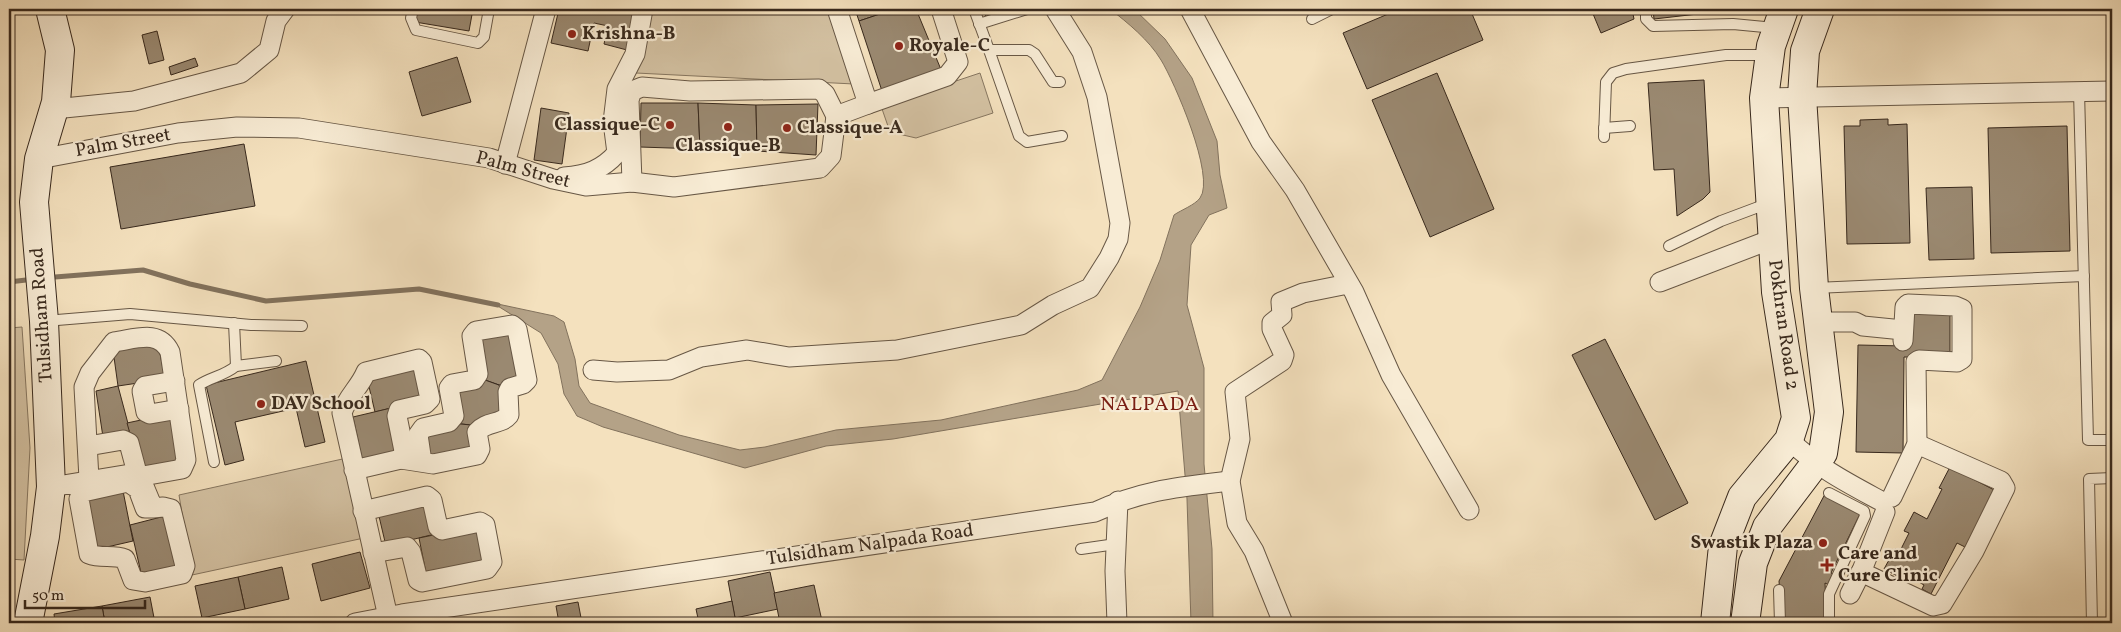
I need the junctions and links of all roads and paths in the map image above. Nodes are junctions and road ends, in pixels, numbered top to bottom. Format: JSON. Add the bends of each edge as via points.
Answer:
{"nodes":[{"id":1,"x":50,"y":9,"type":"edge"},
{"id":2,"x":285,"y":9,"type":"edge"},
{"id":3,"x":413,"y":9,"type":"edge"},
{"id":4,"x":489,"y":9,"type":"edge"},
{"id":5,"x":546,"y":9,"type":"edge"},
{"id":6,"x":643,"y":9,"type":"edge"},
{"id":7,"x":837,"y":9,"type":"edge"},
{"id":8,"x":940,"y":9,"type":"edge"},
{"id":9,"x":974,"y":9,"type":"edge"},
{"id":10,"x":1027,"y":9,"type":"edge"},
{"id":11,"x":1056,"y":9,"type":"edge"},
{"id":12,"x":1190,"y":9,"type":"edge"},
{"id":13,"x":1332,"y":9,"type":"edge"},
{"id":14,"x":1646,"y":9,"type":"edge"},
{"id":15,"x":1820,"y":9,"type":"edge"},
{"id":16,"x":1781,"y":18,"type":"edge"},
{"id":17,"x":1312,"y":19,"type":"dead end"},
{"id":18,"x":980,"y":24,"type":"junction"},
{"id":19,"x":989,"y":50,"type":"junction"},
{"id":20,"x":1770,"y":55,"type":"junction"},
{"id":21,"x":1060,"y":82,"type":"dead end"},
{"id":22,"x":2112,"y":90,"type":"edge"},
{"id":23,"x":2079,"y":91,"type":"junction"},
{"id":24,"x":1802,"y":96,"type":"junction"},
{"id":25,"x":1764,"y":98,"type":"junction"},
{"id":26,"x":868,"y":104,"type":"junction"},
{"id":27,"x":54,"y":109,"type":"junction"},
{"id":28,"x":836,"y":116,"type":"junction"},
{"id":29,"x":1630,"y":126,"type":"dead end"},
{"id":30,"x":1062,"y":136,"type":"dead end"},
{"id":31,"x":38,"y":159,"type":"junction"},
{"id":32,"x":505,"y":164,"type":"junction"},
{"id":33,"x":553,"y":178,"type":"junction"},
{"id":34,"x":632,"y":182,"type":"junction"},
{"id":35,"x":1770,"y":203,"type":"junction"},
{"id":36,"x":1772,"y":239,"type":"junction"},
{"id":37,"x":1669,"y":246,"type":"dead end"},
{"id":38,"x":2084,"y":276,"type":"junction"},
{"id":39,"x":1660,"y":282,"type":"dead end"},
{"id":40,"x":1348,"y":284,"type":"junction"},
{"id":41,"x":1814,"y":288,"type":"junction"},
{"id":42,"x":44,"y":321,"type":"junction"},
{"id":43,"x":1818,"y":322,"type":"junction"},
{"id":44,"x":234,"y":323,"type":"junction"},
{"id":45,"x":302,"y":326,"type":"dead end"},
{"id":46,"x":276,"y":361,"type":"dead end"},
{"id":47,"x":236,"y":366,"type":"junction"},
{"id":48,"x":593,"y":370,"type":"dead end"},
{"id":49,"x":175,"y":381,"type":"junction"},
{"id":50,"x":179,"y":409,"type":"junction"},
{"id":51,"x":1789,"y":440,"type":"junction"},
{"id":52,"x":2112,"y":440,"type":"edge"},
{"id":53,"x":1917,"y":444,"type":"junction"},
{"id":54,"x":88,"y":446,"type":"junction"},
{"id":55,"x":401,"y":459,"type":"junction"},
{"id":56,"x":214,"y":462,"type":"dead end"},
{"id":57,"x":422,"y":462,"type":"junction"},
{"id":58,"x":1815,"y":464,"type":"junction"},
{"id":59,"x":354,"y":470,"type":"junction"},
{"id":60,"x":2112,"y":478,"type":"edge"},
{"id":61,"x":90,"y":479,"type":"junction"},
{"id":62,"x":1230,"y":481,"type":"junction"},
{"id":63,"x":51,"y":486,"type":"junction"},
{"id":64,"x":1829,"y":493,"type":"dead end"},
{"id":65,"x":1118,"y":501,"type":"junction"},
{"id":66,"x":1886,"y":503,"type":"junction"},
{"id":67,"x":152,"y":508,"type":"junction"},
{"id":68,"x":1469,"y":510,"type":"dead end"},
{"id":69,"x":363,"y":511,"type":"junction"},
{"id":70,"x":1116,"y":544,"type":"junction"},
{"id":71,"x":1081,"y":550,"type":"dead end"},
{"id":72,"x":373,"y":553,"type":"junction"},
{"id":73,"x":1861,"y":572,"type":"junction"},
{"id":74,"x":1779,"y":590,"type":"dead end"},
{"id":75,"x":1850,"y":594,"type":"dead end"},
{"id":76,"x":398,"y":618,"type":"edge"},
{"id":77,"x":28,"y":623,"type":"edge"},
{"id":78,"x":355,"y":623,"type":"edge"},
{"id":79,"x":1118,"y":623,"type":"edge"},
{"id":80,"x":1283,"y":623,"type":"edge"},
{"id":81,"x":1716,"y":623,"type":"edge"},
{"id":82,"x":1745,"y":623,"type":"edge"},
{"id":83,"x":1780,"y":623,"type":"edge"},
{"id":84,"x":1829,"y":623,"type":"edge"},
{"id":85,"x":2092,"y":623,"type":"edge"}],
"edges":[{"from":1,"to":27,"type":"main road","name":"Tulsidham Road","via":[[60,50]]},
{"from":2,"to":27,"type":"street","via":[[276,21],[269,50],[241,73],[134,101]]},
{"from":3,"to":4,"type":"lane","via":[[411,18],[416,30],[478,43],[484,37]]},
{"from":5,"to":32,"type":"street"},
{"from":6,"to":33,"type":"street","via":[[636,54],[617,89],[613,122],[617,153],[605,165],[584,175]]},
{"from":7,"to":26,"type":"street"},
{"from":8,"to":26,"type":"street","via":[[958,62],[947,76]]},
{"from":9,"to":18,"type":"lane"},
{"from":10,"to":18,"type":"lane"},
{"from":11,"to":48,"type":"street","via":[[1082,52],[1097,96],[1120,223],[1118,239],[1090,288],[1020,325],[896,350],[789,357],[747,350],[702,357],[669,370]]},
{"from":12,"to":40,"type":"street","via":[[1261,142],[1295,190]]},
{"from":13,"to":17,"type":"lane"},
{"from":14,"to":16,"type":"lane","via":[[1646,19],[1653,26],[1733,24]]},
{"from":15,"to":24,"type":"main road","name":"Pokhran Road 2","via":[[1805,51]]},
{"from":16,"to":20,"type":"main road","name":"Pokhran Road 2"},
{"from":18,"to":19,"type":"lane"},
{"from":19,"to":21,"type":"lane","via":[[1029,50],[1053,82]]},
{"from":19,"to":30,"type":"lane","via":[[1019,136],[1027,142]]},
{"from":20,"to":25,"type":"main road","name":"Pokhran Road 2"},
{"from":20,"to":29,"type":"lane","via":[[1726,55],[1613,73],[1606,82],[1604,132]]},
{"from":22,"to":23,"type":"street"},
{"from":23,"to":24,"type":"street"},
{"from":23,"to":38,"type":"lane"},
{"from":24,"to":25,"type":"street"},
{"from":24,"to":41,"type":"main road","name":"Pokhran Road 2"},
{"from":25,"to":35,"type":"main road","name":"Pokhran Road 2"},
{"from":26,"to":28,"type":"street"},
{"from":27,"to":31,"type":"main road","name":"Tulsidham Road"},
{"from":28,"to":34,"type":"street","name":"Palm Street","via":[[831,156],[820,168],[674,187]]},
{"from":28,"to":34,"type":"street","via":[[819,89],[690,91],[642,87],[632,90],[629,100]]},
{"from":31,"to":32,"type":"street","name":"Palm Street","via":[[178,133],[237,126],[299,128],[489,158]]},
{"from":31,"to":42,"type":"main road","name":"Tulsidham Road","via":[[34,202]]},
{"from":32,"to":33,"type":"street","name":"Palm Street"},
{"from":33,"to":34,"type":"street","name":"Palm Street","via":[[586,186]]},
{"from":35,"to":36,"type":"main road","name":"Pokhran Road 2"},
{"from":35,"to":37,"type":"lane","via":[[1721,221]]},
{"from":36,"to":39,"type":"street"},
{"from":36,"to":51,"type":"main road","name":"Pokhran Road 2","via":[[1776,292],[1796,418]]},
{"from":38,"to":41,"type":"lane"},
{"from":38,"to":52,"type":"lane","via":[[2088,440]]},
{"from":40,"to":62,"type":"street","via":[[1303,293],[1281,302],[1282,315],[1272,323],[1272,329],[1284,354],[1282,361],[1235,392],[1240,439]]},
{"from":40,"to":68,"type":"street","via":[[1391,375]]},
{"from":41,"to":43,"type":"main road","name":"Pokhran Road 2"},
{"from":42,"to":44,"type":"lane","via":[[130,314]]},
{"from":42,"to":63,"type":"main road","name":"Tulsidham Road"},
{"from":43,"to":53,"type":"street","via":[[1855,322],[1903,335],[1908,304],[1962,309],[1962,359],[1957,362],[1916,362]]},
{"from":43,"to":58,"type":"main road","name":"Pokhran Road 2","via":[[1829,412],[1822,453]]},
{"from":44,"to":45,"type":"lane"},
{"from":44,"to":47,"type":"lane"},
{"from":46,"to":47,"type":"lane"},
{"from":47,"to":56,"type":"lane","via":[[225,375],[199,385]]},
{"from":49,"to":50,"type":"street"},
{"from":49,"to":50,"type":"street","via":[[145,386],[142,391],[146,412],[150,414]]},
{"from":49,"to":54,"type":"street","via":[[165,342],[155,337],[114,342],[90,373],[84,387]]},
{"from":50,"to":54,"type":"street","via":[[186,460],[182,470],[143,476],[137,473],[129,443],[123,440]]},
{"from":51,"to":58,"type":"street"},
{"from":51,"to":81,"type":"main road","name":"Pokhran Road 2","via":[[1742,497],[1723,546]]},
{"from":53,"to":66,"type":"street"},
{"from":53,"to":73,"type":"street","via":[[2002,481],[2005,488],[1974,551],[1942,604],[1933,606]]},
{"from":54,"to":61,"type":"street"},
{"from":55,"to":57,"type":"street"},
{"from":55,"to":59,"type":"street"},
{"from":55,"to":59,"type":"street","via":[[404,451],[397,416],[399,410],[425,404],[430,399],[419,360],[366,372],[345,404],[342,413]]},
{"from":57,"to":57,"type":"street","via":[[433,464],[477,455],[480,449],[478,432],[482,426],[505,420],[509,415],[510,388],[527,380],[517,329],[512,324],[476,331],[472,336],[478,374],[474,380],[452,384],[449,388],[454,416],[449,422],[423,428],[418,435]]},
{"from":58,"to":66,"type":"street"},
{"from":58,"to":82,"type":"main road","name":"Pokhran Road 2","via":[[1767,527],[1753,563]]},
{"from":59,"to":69,"type":"street"},
{"from":60,"to":85,"type":"lane","via":[[2089,478]]},
{"from":61,"to":63,"type":"street"},
{"from":61,"to":67,"type":"street","via":[[130,474],[143,484]]},
{"from":62,"to":65,"type":"street","name":"Tulsidham Nalpada Road","via":[[1179,486]]},
{"from":62,"to":80,"type":"street","via":[[1237,523],[1254,551]]},
{"from":63,"to":77,"type":"main road","name":"Tulsidham Road"},
{"from":64,"to":84,"type":"lane","via":[[1864,511],[1865,516],[1829,594]]},
{"from":65,"to":70,"type":"street"},
{"from":65,"to":76,"type":"street","name":"Tulsidham Nalpada Road","via":[[1095,512]]},
{"from":66,"to":73,"type":"street"},
{"from":67,"to":67,"type":"street","via":[[171,509],[186,566],[182,574],[145,582],[133,580],[125,559],[116,555],[96,557],[89,554],[79,499],[82,492],[128,482],[138,489],[145,508]]},
{"from":69,"to":72,"type":"street"},
{"from":69,"to":72,"type":"street","via":[[426,496],[432,500],[438,527],[442,530],[480,522],[485,525],[492,562],[487,569],[422,582],[418,580],[407,547]]},
{"from":70,"to":71,"type":"lane"},
{"from":70,"to":79,"type":"street"},
{"from":72,"to":76,"type":"street"},
{"from":73,"to":75,"type":"street"},
{"from":74,"to":83,"type":"lane"},
{"from":76,"to":78,"type":"street","name":"Tulsidham Nalpada Road"}]}
